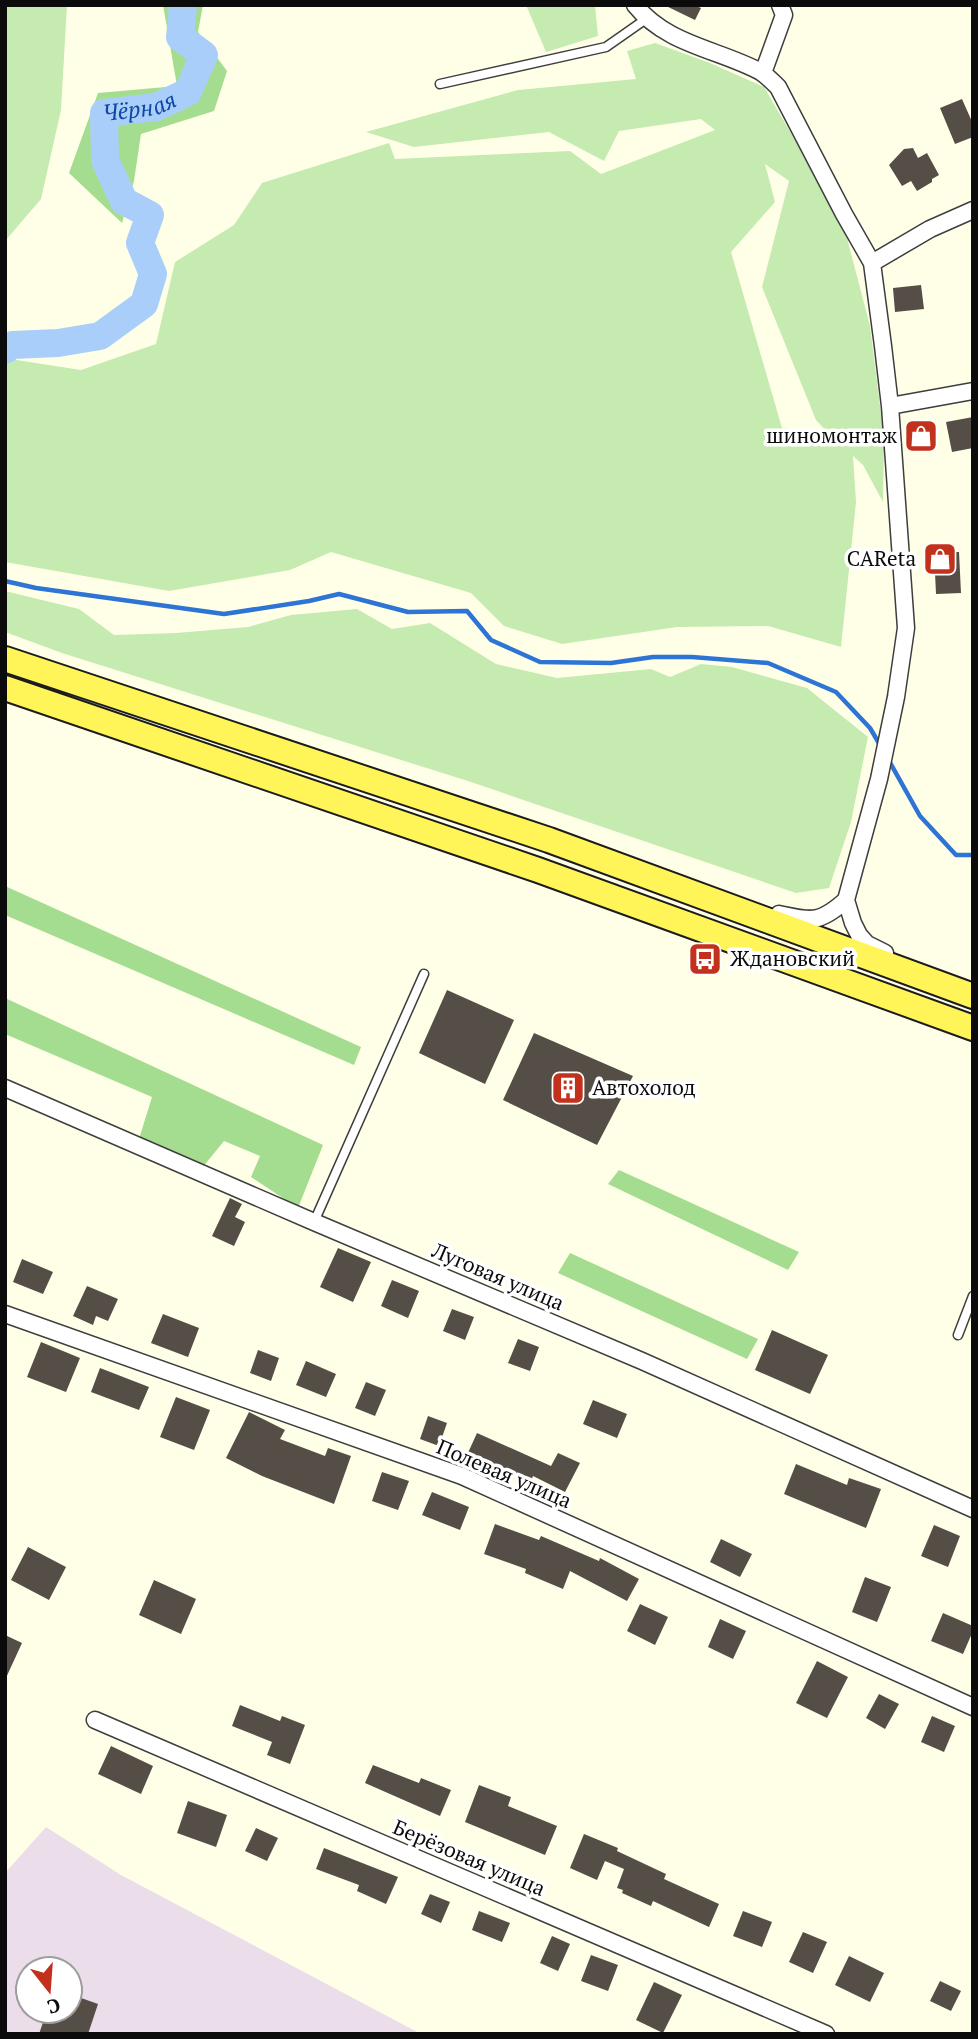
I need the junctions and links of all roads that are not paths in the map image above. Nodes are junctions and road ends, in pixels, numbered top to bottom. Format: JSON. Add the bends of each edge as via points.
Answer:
{"nodes":[{"id":1,"x":635,"y":5,"type":"edge"},
{"id":2,"x":780,"y":5,"type":"edge"},
{"id":3,"x":646,"y":19,"type":"junction"},
{"id":4,"x":763,"y":73,"type":"junction"},
{"id":5,"x":440,"y":84,"type":"dead end"},
{"id":6,"x":973,"y":210,"type":"edge"},
{"id":7,"x":872,"y":262,"type":"junction"},
{"id":8,"x":973,"y":391,"type":"edge"},
{"id":9,"x":890,"y":407,"type":"junction"},
{"id":10,"x":5,"y":659,"type":"edge"},
{"id":11,"x":5,"y":688,"type":"edge"},
{"id":12,"x":846,"y":901,"type":"junction"},
{"id":13,"x":718,"y":902,"type":"junction"},
{"id":14,"x":424,"y":974,"type":"dead end"},
{"id":15,"x":964,"y":993,"type":"edge"},
{"id":16,"x":973,"y":1028,"type":"edge"},
{"id":17,"x":5,"y":1088,"type":"edge"},
{"id":18,"x":314,"y":1222,"type":"junction"},
{"id":19,"x":973,"y":1296,"type":"edge"},
{"id":20,"x":5,"y":1314,"type":"edge"},
{"id":21,"x":958,"y":1335,"type":"dead end"},
{"id":22,"x":973,"y":1509,"type":"edge"},
{"id":23,"x":973,"y":1707,"type":"edge"},
{"id":24,"x":95,"y":1720,"type":"dead end"},
{"id":25,"x":826,"y":2034,"type":"edge"}],
"edges":[{"from":1,"to":3,"type":"street"},
{"from":2,"to":4,"type":"street","via":[[784,15]]},
{"from":3,"to":4,"type":"street","via":[[671,36]]},
{"from":3,"to":5,"type":"lane","via":[[606,47]]},
{"from":4,"to":7,"type":"street","via":[[778,87]]},
{"from":6,"to":7,"type":"street"},
{"from":7,"to":9,"type":"street"},
{"from":8,"to":9,"type":"street"},
{"from":9,"to":12,"type":"street","via":[[906,628],[879,779]]},
{"from":10,"to":13,"type":"main road","via":[[549,840]]},
{"from":11,"to":16,"type":"main road","via":[[526,865]]},
{"from":12,"to":13,"type":"street","via":[[831,914],[807,920]]},
{"from":12,"to":15,"type":"street","via":[[867,944]]},
{"from":13,"to":15,"type":"main road"},
{"from":14,"to":18,"type":"lane"},
{"from":17,"to":18,"type":"street","name":"Луговая улица"},
{"from":18,"to":22,"type":"street","name":"Луговая улица","via":[[642,1361]]},
{"from":19,"to":21,"type":"lane"},
{"from":20,"to":23,"type":"street","name":"Полевая улица","via":[[462,1476]]},
{"from":24,"to":25,"type":"street","name":"Берёзовая улица"}]}
